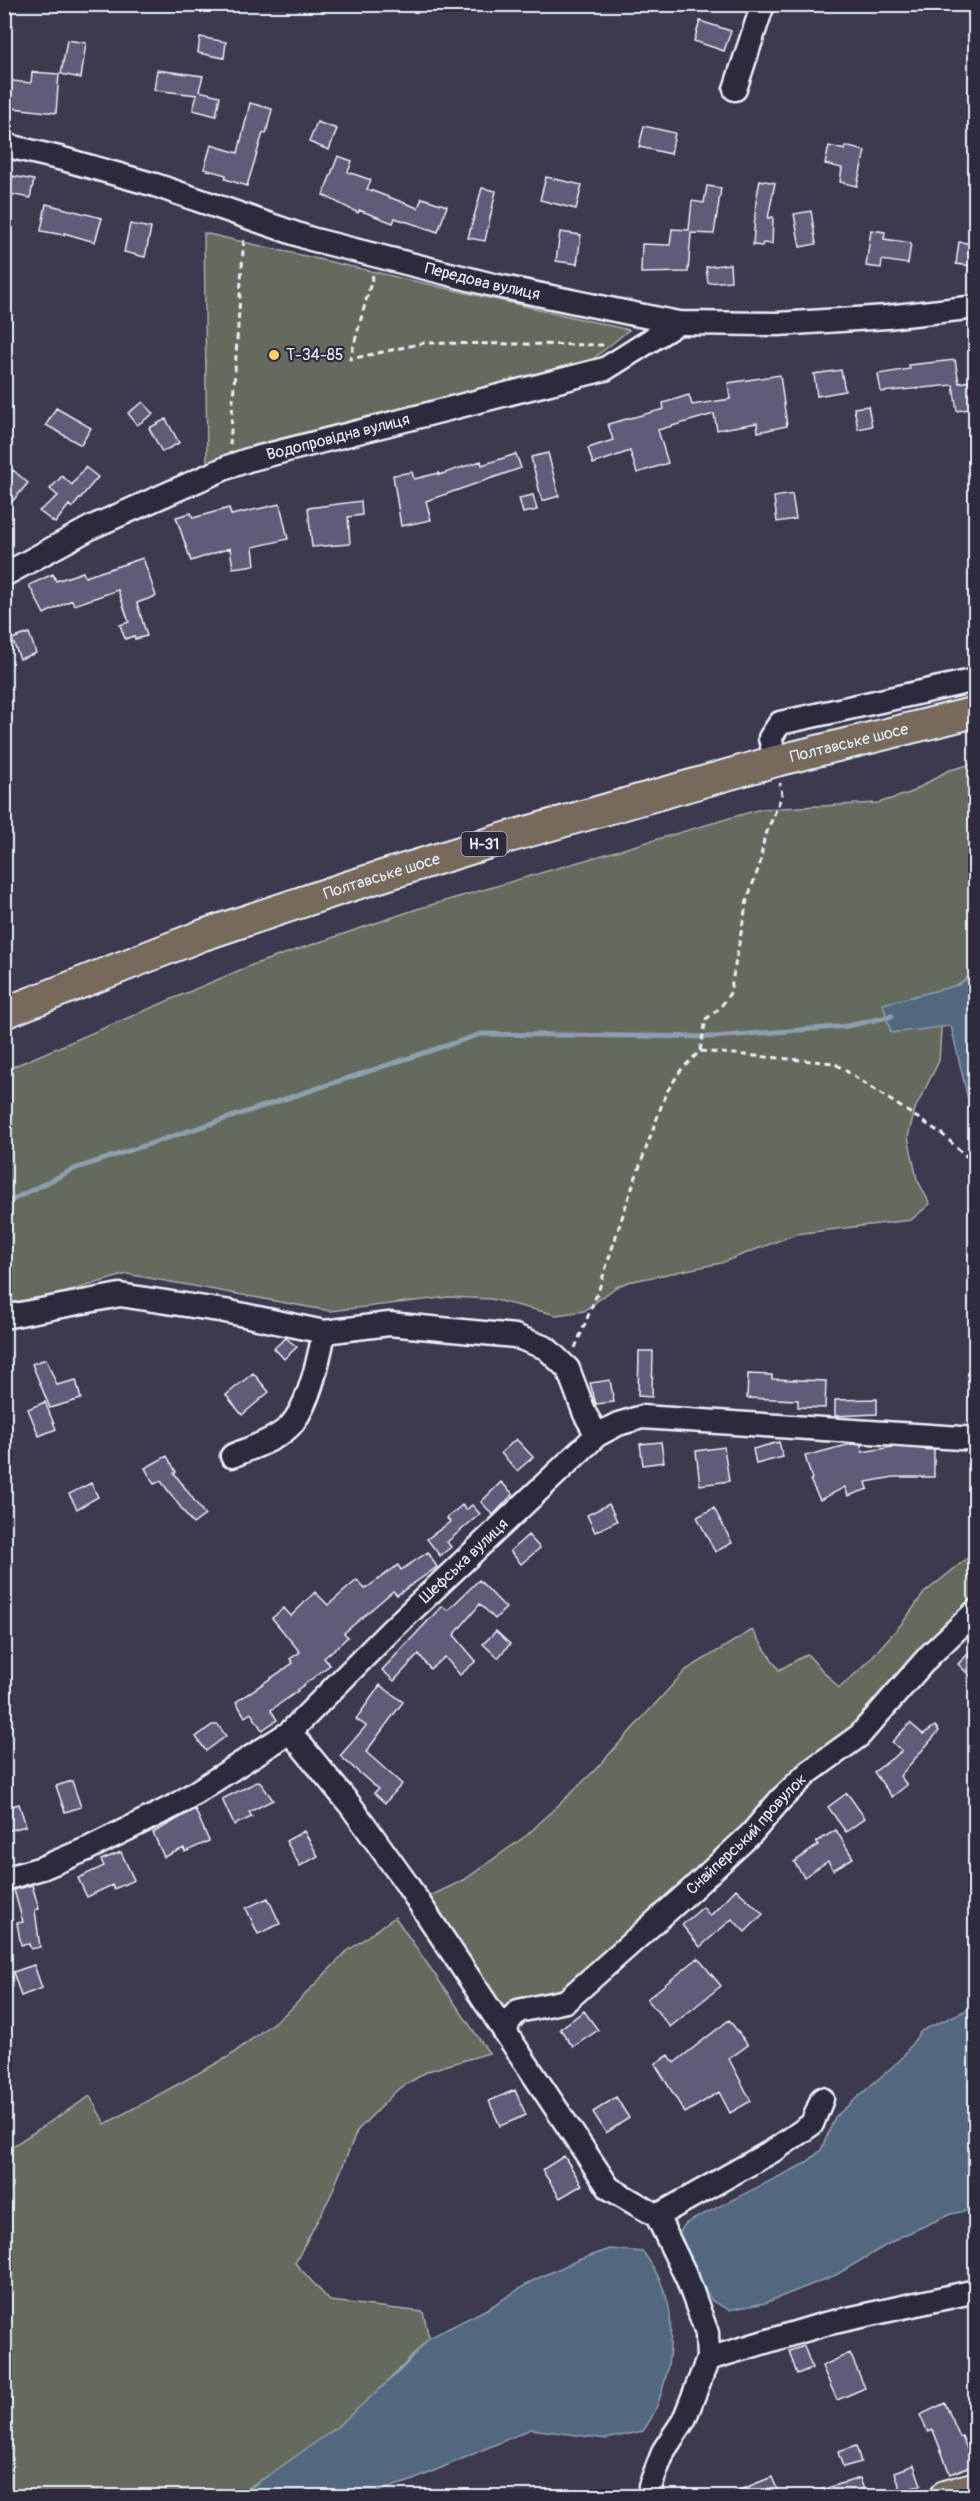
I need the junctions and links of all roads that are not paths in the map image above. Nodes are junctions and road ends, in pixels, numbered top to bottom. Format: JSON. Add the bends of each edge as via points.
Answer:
{"nodes":[{"id":1,"x":764,"y":4,"type":"edge"},
{"id":2,"x":735,"y":89,"type":"dead end"},
{"id":3,"x":4,"y":145,"type":"edge"},
{"id":4,"x":975,"y":307,"type":"edge"},
{"id":5,"x":678,"y":323,"type":"junction"},
{"id":6,"x":4,"y":575,"type":"edge"},
{"id":7,"x":975,"y":680,"type":"edge"},
{"id":8,"x":975,"y":712,"type":"edge"},
{"id":9,"x":776,"y":761,"type":"junction"},
{"id":10,"x":4,"y":1013,"type":"edge"},
{"id":11,"x":4,"y":1317,"type":"edge"},
{"id":12,"x":324,"y":1332,"type":"junction"},
{"id":13,"x":597,"y":1435,"type":"junction"},
{"id":14,"x":975,"y":1439,"type":"edge"},
{"id":15,"x":232,"y":1456,"type":"dead end"},
{"id":16,"x":975,"y":1611,"type":"edge"},
{"id":17,"x":290,"y":1732,"type":"junction"},
{"id":18,"x":4,"y":1879,"type":"edge"},
{"id":19,"x":505,"y":2033,"type":"junction"},
{"id":20,"x":822,"y":2099,"type":"dead end"},
{"id":21,"x":657,"y":2216,"type":"junction"},
{"id":22,"x":975,"y":2291,"type":"edge"},
{"id":23,"x":708,"y":2359,"type":"junction"},
{"id":24,"x":975,"y":2487,"type":"edge"},
{"id":25,"x":652,"y":2496,"type":"edge"},
{"id":26,"x":945,"y":2496,"type":"edge"}],
"edges":[{"from":1,"to":2,"type":"street"},
{"from":3,"to":5,"type":"street","name":"Передова вулиця","via":[[155,185],[311,239],[493,285]]},
{"from":4,"to":5,"type":"street","name":"Передова вулиця","via":[[778,324]]},
{"from":5,"to":6,"type":"street","name":"Водопровідна вулиця","via":[[605,369],[228,467],[92,527]]},
{"from":7,"to":9,"type":"street","via":[[780,723],[770,738]]},
{"from":8,"to":9,"type":"main road","name":"Полтавське шосе","number":"Н-31"},
{"from":9,"to":10,"type":"main road","name":"Полтавське шосе","number":"Н-31","via":[[350,886],[203,935]]},
{"from":11,"to":12,"type":"street","via":[[120,1295]]},
{"from":12,"to":13,"type":"street","via":[[389,1324],[515,1336],[546,1348],[568,1369]]},
{"from":12,"to":15,"type":"street","via":[[316,1374],[290,1426]]},
{"from":13,"to":14,"type":"street","name":"Шефська вулиця","via":[[642,1417]]},
{"from":13,"to":17,"type":"street","name":"Шефська вулиця","via":[[391,1630]]},
{"from":16,"to":19,"type":"street","name":"Снайперський провулок","via":[[929,1656],[859,1736],[810,1772],[691,1890],[566,2001],[518,2011]]},
{"from":17,"to":18,"type":"street","name":"Шефська вулиця","via":[[176,1805],[87,1849]]},
{"from":17,"to":19,"type":"street","via":[[372,1834]]},
{"from":19,"to":21,"type":"street","via":[[609,2188]]},
{"from":20,"to":21,"type":"street","via":[[812,2124],[776,2149]]},
{"from":21,"to":23,"type":"street","via":[[687,2278],[707,2333]]},
{"from":22,"to":23,"type":"street","via":[[825,2324]]},
{"from":23,"to":25,"type":"street","via":[[684,2420],[661,2459],[650,2486]]},
{"from":24,"to":26,"type":"main road"}]}
